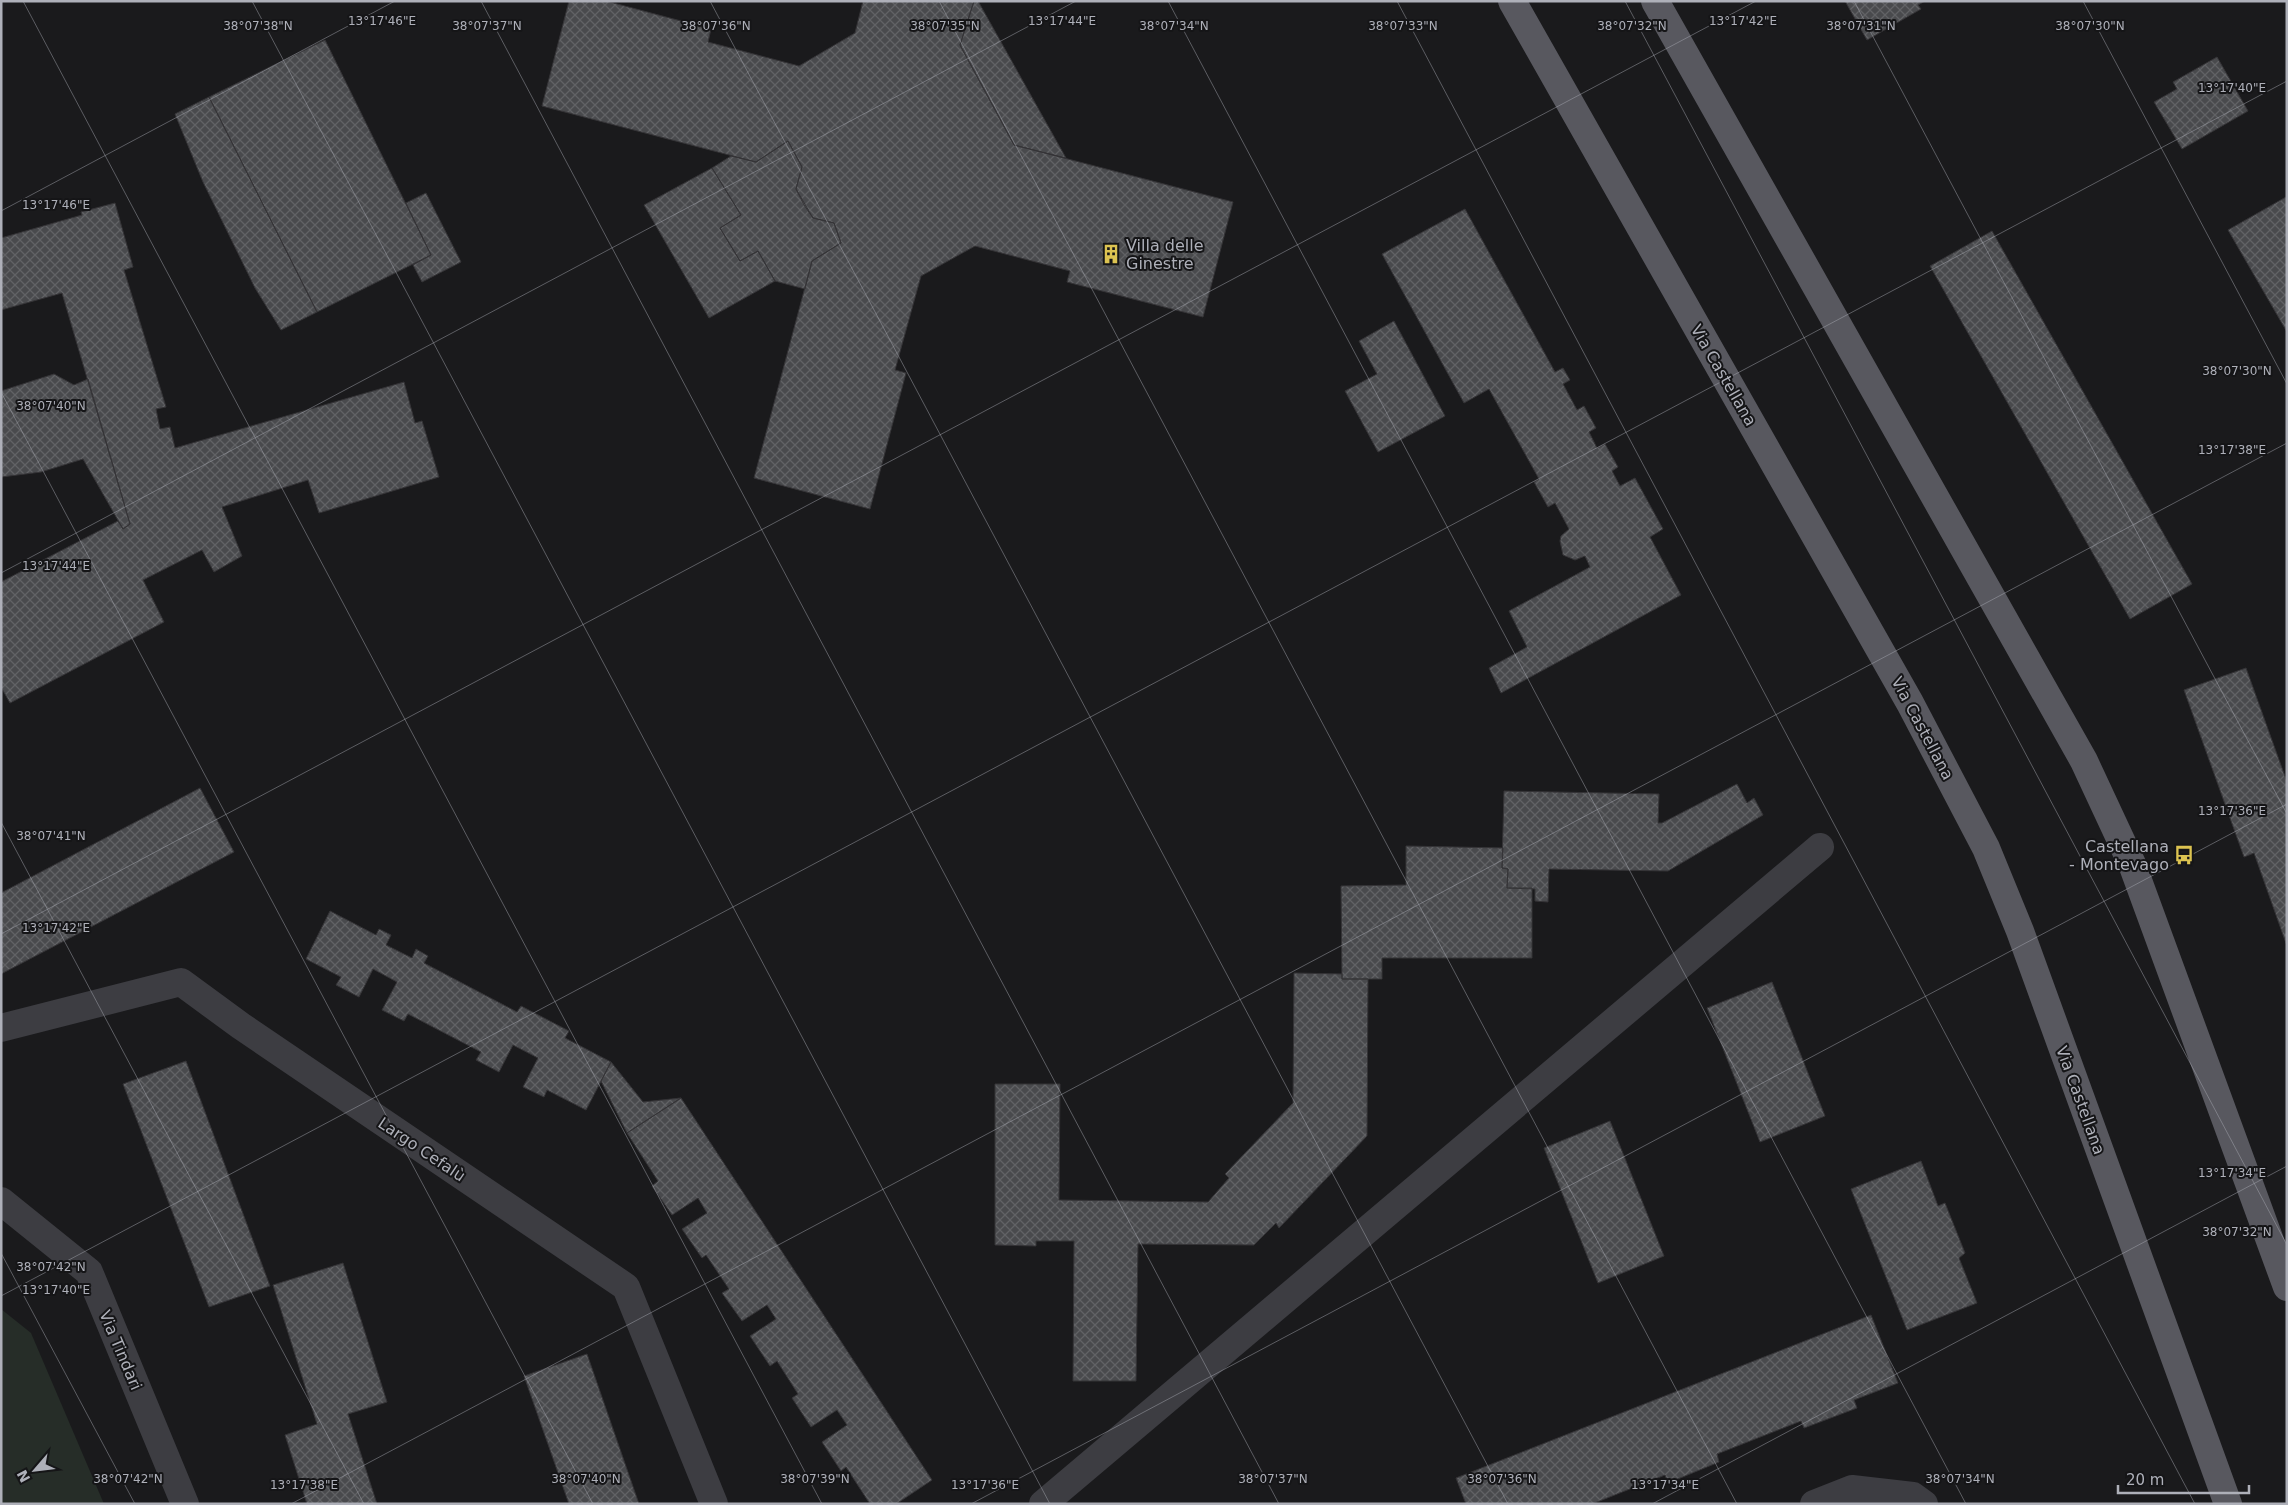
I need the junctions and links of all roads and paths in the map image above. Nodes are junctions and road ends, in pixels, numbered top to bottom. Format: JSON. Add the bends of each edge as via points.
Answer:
{"nodes":[{"id":1,"x":1512,"y":1,"type":"edge"},
{"id":2,"x":1655,"y":1,"type":"edge"},
{"id":3,"x":1820,"y":848,"type":"dead end"},
{"id":4,"x":1,"y":1028,"type":"edge"},
{"id":5,"x":1,"y":1201,"type":"edge"},
{"id":6,"x":2287,"y":1287,"type":"edge"},
{"id":7,"x":185,"y":1504,"type":"edge"},
{"id":8,"x":714,"y":1504,"type":"edge"},
{"id":9,"x":1043,"y":1504,"type":"edge"},
{"id":10,"x":1814,"y":1504,"type":"edge"},
{"id":11,"x":1924,"y":1504,"type":"edge"},
{"id":12,"x":2228,"y":1504,"type":"edge"}],
"edges":[{"from":1,"to":12,"type":"main road","name":"Via Castellana","via":[[1910,703],[1986,848],[2020,931]]},
{"from":2,"to":6,"type":"main road","via":[[2084,761],[2132,864]]},
{"from":3,"to":9,"type":"street"},
{"from":4,"to":8,"type":"street","name":"Largo Cefalù","via":[[181,982],[626,1287]]},
{"from":5,"to":7,"type":"street","name":"Via Tindari","via":[[89,1272]]},
{"from":10,"to":11,"type":"street","via":[[1852,1489],[1913,1496]]}]}
